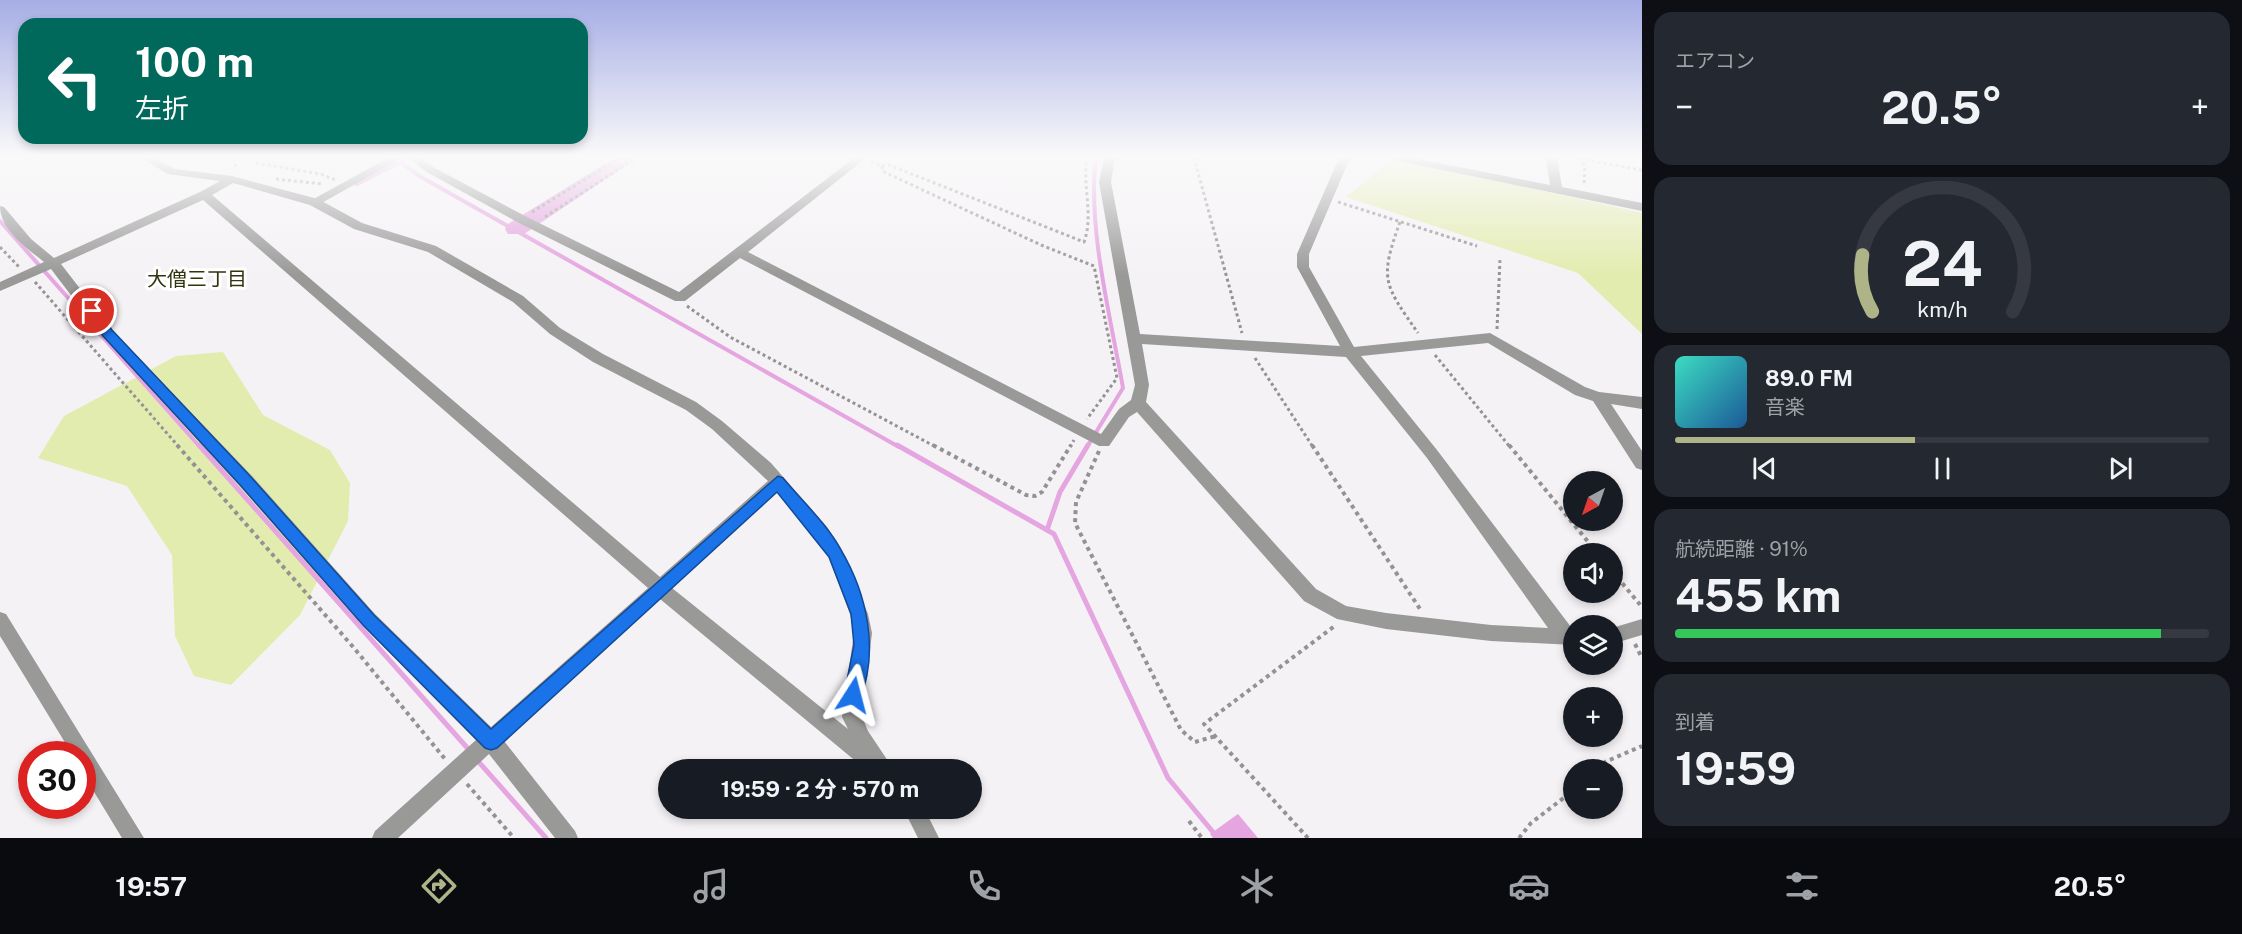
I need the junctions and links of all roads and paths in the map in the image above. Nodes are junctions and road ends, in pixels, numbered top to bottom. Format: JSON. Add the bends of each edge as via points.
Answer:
{"nodes":[{"id":1,"x":199,"y":197,"type":"edge"},
{"id":2,"x":206,"y":197,"type":"edge"},
{"id":3,"x":297,"y":197,"type":"edge"},
{"id":4,"x":323,"y":197,"type":"edge"},
{"id":5,"x":485,"y":197,"type":"edge"},
{"id":6,"x":564,"y":197,"type":"edge"},
{"id":7,"x":570,"y":197,"type":"edge"},
{"id":8,"x":810,"y":197,"type":"edge"},
{"id":9,"x":935,"y":197,"type":"edge"},
{"id":10,"x":967,"y":197,"type":"edge"},
{"id":11,"x":1085,"y":197,"type":"edge"},
{"id":12,"x":1108,"y":197,"type":"edge"},
{"id":13,"x":1205,"y":197,"type":"edge"},
{"id":14,"x":1595,"y":197,"type":"edge"},
{"id":15,"x":1328,"y":198,"type":"joint"},
{"id":16,"x":314,"y":202,"type":"junction"},
{"id":17,"x":1642,"y":207,"type":"edge"},
{"id":18,"x":0,"y":210,"type":"edge"},
{"id":19,"x":531,"y":220,"type":"junction"},
{"id":20,"x":1400,"y":222,"type":"junction"},
{"id":21,"x":1477,"y":246,"type":"dead end"},
{"id":22,"x":0,"y":247,"type":"edge"},
{"id":23,"x":739,"y":252,"type":"junction"},
{"id":24,"x":1500,"y":259,"type":"dead end"},
{"id":25,"x":53,"y":263,"type":"junction"},
{"id":26,"x":28,"y":274,"type":"junction"},
{"id":27,"x":0,"y":287,"type":"edge"},
{"id":28,"x":680,"y":298,"type":"junction"},
{"id":29,"x":1490,"y":338,"type":"junction"},
{"id":30,"x":1134,"y":339,"type":"junction"},
{"id":31,"x":1426,"y":345,"type":"junction"},
{"id":32,"x":1248,"y":347,"type":"junction"},
{"id":33,"x":1350,"y":352,"type":"junction"},
{"id":34,"x":1598,"y":397,"type":"junction"},
{"id":35,"x":1138,"y":403,"type":"junction"},
{"id":36,"x":1642,"y":403,"type":"edge"},
{"id":37,"x":1080,"y":429,"type":"junction"},
{"id":38,"x":1104,"y":442,"type":"junction"},
{"id":39,"x":1642,"y":464,"type":"edge"},
{"id":40,"x":778,"y":482,"type":"junction"},
{"id":41,"x":1589,"y":543,"type":"edge"},
{"id":42,"x":1623,"y":584,"type":"edge"},
{"id":43,"x":661,"y":589,"type":"junction"},
{"id":44,"x":1642,"y":607,"type":"edge"},
{"id":45,"x":1420,"y":609,"type":"dead end"},
{"id":46,"x":1343,"y":613,"type":"junction"},
{"id":47,"x":0,"y":620,"type":"edge"},
{"id":48,"x":1642,"y":627,"type":"edge"},
{"id":49,"x":1563,"y":629,"type":"edge"},
{"id":50,"x":1623,"y":633,"type":"edge"},
{"id":51,"x":1563,"y":638,"type":"edge"},
{"id":52,"x":1216,"y":736,"type":"junction"},
{"id":53,"x":491,"y":741,"type":"junction"},
{"id":54,"x":1642,"y":746,"type":"edge"},
{"id":55,"x":870,"y":759,"type":"edge"},
{"id":56,"x":875,"y":759,"type":"edge"},
{"id":57,"x":1612,"y":759,"type":"edge"},
{"id":58,"x":457,"y":772,"type":"junction"},
{"id":59,"x":1563,"y":798,"type":"edge"},
{"id":60,"x":919,"y":819,"type":"edge"},
{"id":61,"x":1189,"y":821,"type":"dead end"},
{"id":62,"x":134,"y":838,"type":"edge"},
{"id":63,"x":382,"y":838,"type":"edge"},
{"id":64,"x":514,"y":838,"type":"edge"},
{"id":65,"x":568,"y":838,"type":"edge"},
{"id":66,"x":929,"y":838,"type":"edge"},
{"id":67,"x":1202,"y":838,"type":"edge"},
{"id":68,"x":1308,"y":838,"type":"edge"},
{"id":69,"x":1519,"y":838,"type":"edge"}],
"edges":[{"from":1,"to":25,"type":"street"},
{"from":2,"to":43,"type":"street"},
{"from":3,"to":16,"type":"street"},
{"from":4,"to":16,"type":"street"},
{"from":5,"to":19,"type":"street"},
{"from":6,"to":19,"type":"path"},
{"from":7,"to":19,"type":"path"},
{"from":8,"to":23,"type":"street"},
{"from":9,"to":37,"type":"path","via":[[1094,266],[1116,378]]},
{"from":10,"to":11,"type":"path","via":[[1084,242],[1088,232]]},
{"from":12,"to":30,"type":"street"},
{"from":13,"to":32,"type":"path"},
{"from":14,"to":17,"type":"street"},
{"from":15,"to":20,"type":"path"},
{"from":15,"to":33,"type":"street","via":[[1304,254],[1303,267]]},
{"from":16,"to":40,"type":"street","via":[[358,226],[432,249],[518,299],[555,332],[691,406]]},
{"from":18,"to":25,"type":"street","via":[[27,242]]},
{"from":19,"to":28,"type":"street"},
{"from":20,"to":21,"type":"path"},
{"from":20,"to":31,"type":"path","via":[[1386,259],[1384,278]]},
{"from":22,"to":26,"type":"path"},
{"from":23,"to":28,"type":"street"},
{"from":23,"to":37,"type":"street"},
{"from":24,"to":29,"type":"path","via":[[1497,332]]},
{"from":25,"to":26,"type":"street"},
{"from":25,"to":53,"type":"street","via":[[107,333],[369,620]]},
{"from":26,"to":27,"type":"street"},
{"from":26,"to":58,"type":"path"},
{"from":28,"to":37,"type":"path","via":[[730,337],[1026,495],[1042,492]]},
{"from":29,"to":31,"type":"street"},
{"from":29,"to":34,"type":"street","via":[[1567,384]]},
{"from":30,"to":32,"type":"street"},
{"from":30,"to":35,"type":"street","via":[[1142,385]]},
{"from":31,"to":33,"type":"street"},
{"from":31,"to":41,"type":"path"},
{"from":32,"to":33,"type":"street"},
{"from":32,"to":45,"type":"path"},
{"from":33,"to":49,"type":"street"},
{"from":34,"to":36,"type":"street"},
{"from":34,"to":39,"type":"street"},
{"from":35,"to":38,"type":"street","via":[[1124,413]]},
{"from":35,"to":46,"type":"street","via":[[1310,595]]},
{"from":37,"to":38,"type":"street"},
{"from":38,"to":52,"type":"path","via":[[1076,502],[1075,523],[1181,730],[1195,742]]},
{"from":40,"to":43,"type":"street"},
{"from":40,"to":56,"type":"street","via":[[835,553],[859,614],[862,645],[852,717]]},
{"from":42,"to":44,"type":"path"},
{"from":43,"to":53,"type":"street"},
{"from":43,"to":55,"type":"street"},
{"from":46,"to":51,"type":"street","via":[[1491,633]]},
{"from":46,"to":52,"type":"path","via":[[1338,623],[1204,723]]},
{"from":47,"to":62,"type":"street"},
{"from":48,"to":50,"type":"street"},
{"from":52,"to":68,"type":"path"},
{"from":53,"to":58,"type":"street"},
{"from":53,"to":65,"type":"street"},
{"from":54,"to":57,"type":"path"},
{"from":58,"to":63,"type":"street"},
{"from":58,"to":64,"type":"path"},
{"from":59,"to":69,"type":"path","via":[[1531,823]]},
{"from":60,"to":66,"type":"street"},
{"from":61,"to":67,"type":"path"}]}
